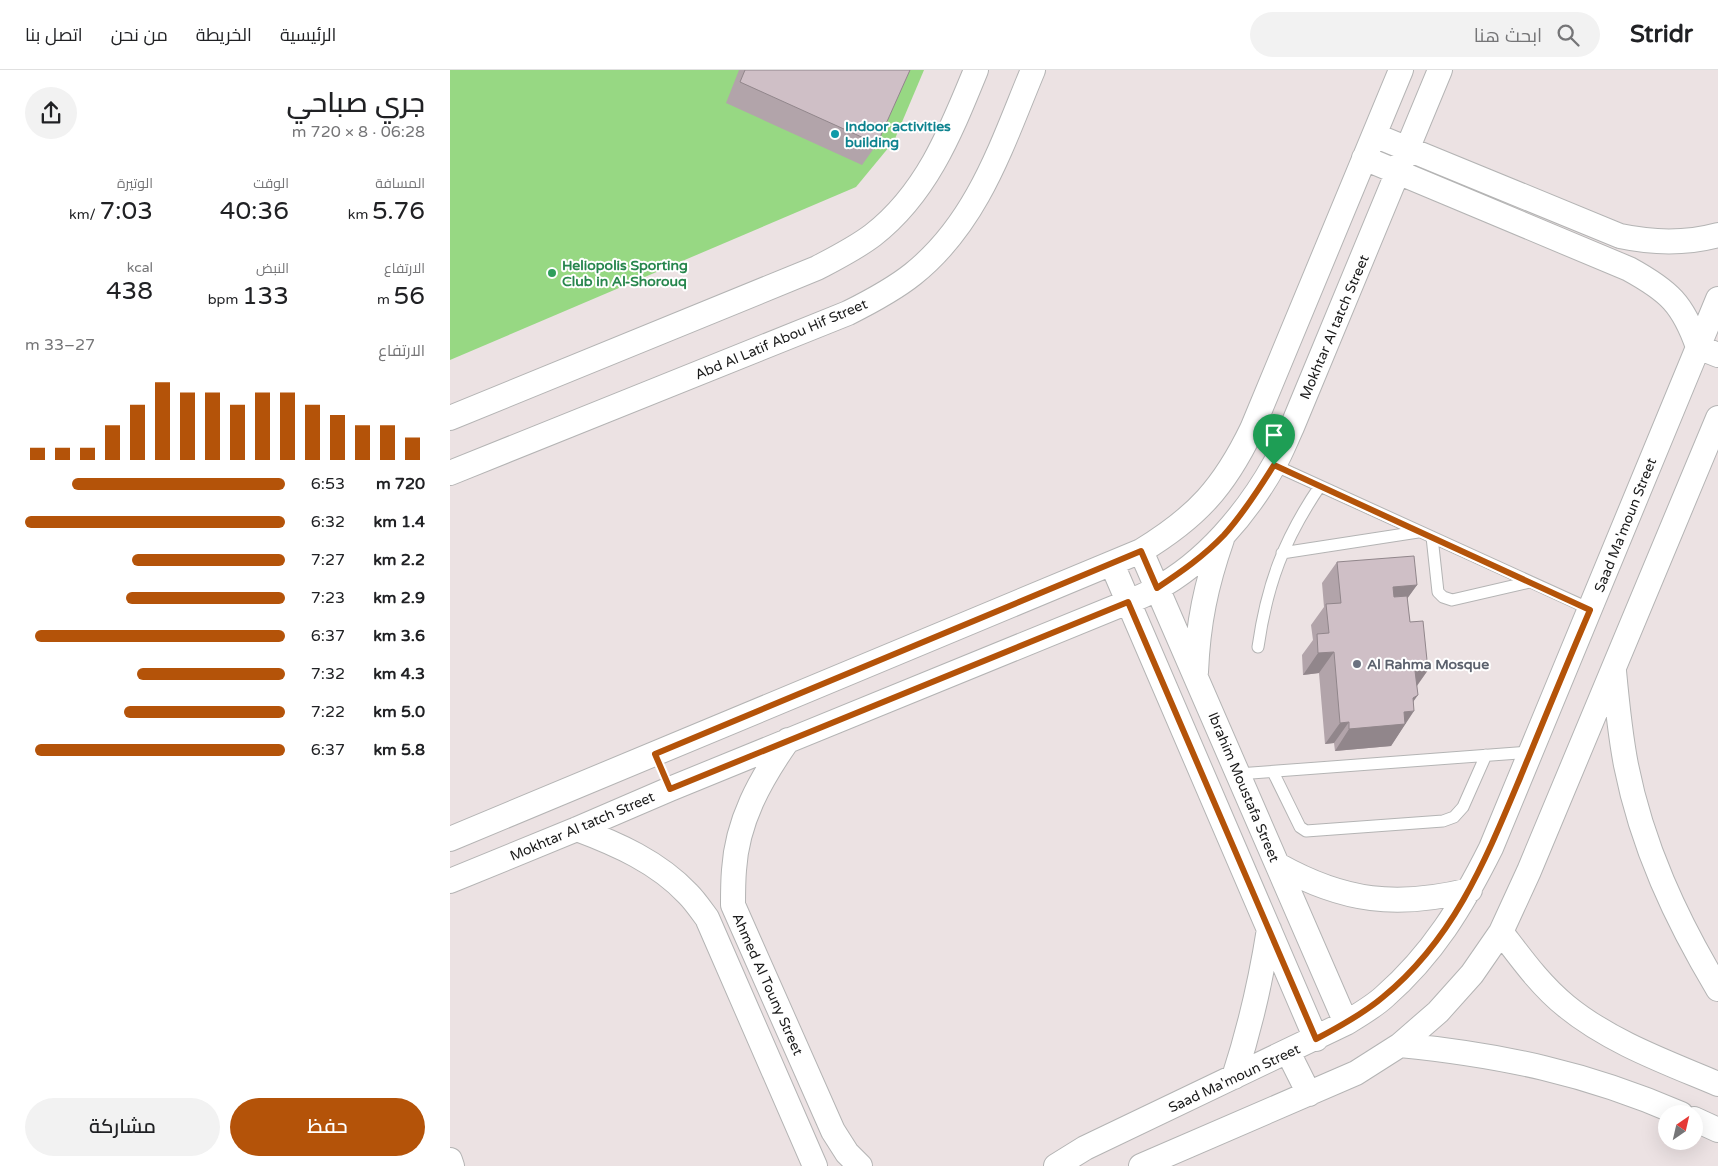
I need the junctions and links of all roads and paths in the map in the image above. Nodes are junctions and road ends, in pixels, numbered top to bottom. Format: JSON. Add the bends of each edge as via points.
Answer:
{"nodes":[{"id":1,"x":976,"y":70,"type":"edge"},
{"id":2,"x":1033,"y":70,"type":"edge"},
{"id":3,"x":1401,"y":70,"type":"edge"},
{"id":4,"x":1440,"y":70,"type":"edge"},
{"id":5,"x":1374,"y":135,"type":"junction"},
{"id":6,"x":1408,"y":148,"type":"junction"},
{"id":7,"x":1364,"y":158,"type":"junction"},
{"id":8,"x":1398,"y":172,"type":"junction"},
{"id":9,"x":1718,"y":235,"type":"edge"},
{"id":10,"x":1641,"y":240,"type":"junction"},
{"id":11,"x":1629,"y":269,"type":"junction"},
{"id":12,"x":1718,"y":299,"type":"edge"},
{"id":13,"x":1708,"y":351,"type":"edge"},
{"id":14,"x":450,"y":418,"type":"edge"},
{"id":15,"x":1718,"y":418,"type":"edge"},
{"id":16,"x":1274,"y":465,"type":"junction"},
{"id":17,"x":450,"y":473,"type":"edge"},
{"id":18,"x":1320,"y":486,"type":"junction"},
{"id":19,"x":1419,"y":532,"type":"junction"},
{"id":20,"x":1224,"y":535,"type":"junction"},
{"id":21,"x":1432,"y":537,"type":"junction"},
{"id":22,"x":1141,"y":551,"type":"junction"},
{"id":23,"x":1282,"y":553,"type":"junction"},
{"id":24,"x":1112,"y":564,"type":"junction"},
{"id":25,"x":1530,"y":582,"type":"junction"},
{"id":26,"x":1157,"y":588,"type":"junction"},
{"id":27,"x":1128,"y":602,"type":"junction"},
{"id":28,"x":1590,"y":610,"type":"junction"},
{"id":29,"x":1258,"y":647,"type":"dead end"},
{"id":30,"x":1613,"y":669,"type":"junction"},
{"id":31,"x":1196,"y":676,"type":"junction"},
{"id":32,"x":788,"y":740,"type":"junction"},
{"id":33,"x":1531,"y":752,"type":"junction"},
{"id":34,"x":655,"y":754,"type":"junction"},
{"id":35,"x":1486,"y":755,"type":"junction"},
{"id":36,"x":1273,"y":772,"type":"junction"},
{"id":37,"x":1238,"y":774,"type":"junction"},
{"id":38,"x":670,"y":789,"type":"junction"},
{"id":39,"x":577,"y":829,"type":"junction"},
{"id":40,"x":450,"y":839,"type":"edge"},
{"id":41,"x":1278,"y":865,"type":"junction"},
{"id":42,"x":450,"y":866,"type":"edge"},
{"id":43,"x":450,"y":881,"type":"edge"},
{"id":44,"x":1470,"y":890,"type":"junction"},
{"id":45,"x":1268,"y":929,"type":"junction"},
{"id":46,"x":1501,"y":932,"type":"junction"},
{"id":47,"x":1718,"y":989,"type":"edge"},
{"id":48,"x":1346,"y":1023,"type":"junction"},
{"id":49,"x":1316,"y":1039,"type":"junction"},
{"id":50,"x":1400,"y":1045,"type":"junction"},
{"id":51,"x":1288,"y":1052,"type":"junction"},
{"id":52,"x":1234,"y":1078,"type":"junction"},
{"id":53,"x":1718,"y":1084,"type":"edge"},
{"id":54,"x":1309,"y":1094,"type":"junction"},
{"id":55,"x":817,"y":1095,"type":"junction"},
{"id":56,"x":1661,"y":1105,"type":"edge"},
{"id":57,"x":789,"y":1106,"type":"junction"},
{"id":58,"x":1703,"y":1123,"type":"edge"},
{"id":59,"x":1718,"y":1130,"type":"edge"},
{"id":60,"x":450,"y":1160,"type":"edge"},
{"id":61,"x":452,"y":1166,"type":"edge"},
{"id":62,"x":815,"y":1166,"type":"edge"},
{"id":63,"x":860,"y":1166,"type":"edge"},
{"id":64,"x":1056,"y":1166,"type":"edge"},
{"id":65,"x":1141,"y":1166,"type":"edge"}],
"edges":[{"from":1,"to":14,"type":"street","via":[[952,128],[920,186],[898,212],[847,253]]},
{"from":2,"to":17,"type":"street","name":"Abd Al Latif Abou Hif Street","via":[[985,184],[965,217],[913,274],[882,296],[848,314]]},
{"from":3,"to":5,"type":"street"},
{"from":4,"to":6,"type":"street","name":"Mokhtar Al tatch Street"},
{"from":5,"to":6,"type":"street"},
{"from":5,"to":7,"type":"street"},
{"from":6,"to":8,"type":"street","name":"Mokhtar Al tatch Street"},
{"from":6,"to":10,"type":"street","via":[[1620,236]]},
{"from":7,"to":8,"type":"street"},
{"from":7,"to":22,"type":"street","via":[[1238,459],[1196,512],[1170,534]]},
{"from":8,"to":11,"type":"street"},
{"from":8,"to":16,"type":"street","name":"Mokhtar Al tatch Street"},
{"from":9,"to":10,"type":"street","via":[[1684,241]]},
{"from":10,"to":11,"type":"street"},
{"from":11,"to":13,"type":"street","via":[[1670,296]]},
{"from":12,"to":13,"type":"street","name":"Saad Ma'moun Street"},
{"from":13,"to":28,"type":"street","name":"Saad Ma'moun Street"},
{"from":15,"to":30,"type":"street"},
{"from":16,"to":18,"type":"lane"},
{"from":16,"to":20,"type":"street","name":"Mokhtar Al tatch Street"},
{"from":18,"to":19,"type":"lane"},
{"from":18,"to":23,"type":"lane","via":[[1292,529]]},
{"from":19,"to":21,"type":"lane"},
{"from":19,"to":23,"type":"lane"},
{"from":20,"to":26,"type":"street","name":"Mokhtar Al tatch Street","via":[[1193,563]]},
{"from":20,"to":31,"type":"street","via":[[1203,604]]},
{"from":21,"to":25,"type":"lane"},
{"from":21,"to":25,"type":"lane","via":[[1438,592],[1447,599]]},
{"from":22,"to":24,"type":"street"},
{"from":22,"to":26,"type":"street","name":"Ibrahim Moustafa Street"},
{"from":23,"to":29,"type":"lane","via":[[1266,599]]},
{"from":24,"to":27,"type":"street"},
{"from":24,"to":34,"type":"street"},
{"from":25,"to":28,"type":"lane"},
{"from":26,"to":27,"type":"street","name":"Mokhtar Al tatch Street"},
{"from":26,"to":31,"type":"street","name":"Ibrahim Moustafa Street"},
{"from":27,"to":32,"type":"street","name":"Mokhtar Al tatch Street"},
{"from":27,"to":45,"type":"street"},
{"from":28,"to":33,"type":"street","name":"Saad Ma'moun Street"},
{"from":30,"to":46,"type":"street"},
{"from":30,"to":47,"type":"street","via":[[1626,766],[1653,860],[1676,914]]},
{"from":31,"to":37,"type":"street","name":"Ibrahim Moustafa Street"},
{"from":32,"to":38,"type":"street","name":"Mokhtar Al tatch Street"},
{"from":32,"to":55,"type":"street","name":"Ahmed Al Touny Street","via":[[751,801],[740,835],[733,905]]},
{"from":33,"to":35,"type":"lane"},
{"from":33,"to":44,"type":"street","name":"Saad Ma'moun Street"},
{"from":34,"to":38,"type":"street"},
{"from":34,"to":40,"type":"street"},
{"from":35,"to":36,"type":"lane"},
{"from":35,"to":36,"type":"lane","via":[[1459,813],[1449,820],[1424,823],[1306,831],[1300,827]]},
{"from":36,"to":37,"type":"lane"},
{"from":37,"to":41,"type":"street","name":"Ibrahim Moustafa Street"},
{"from":38,"to":39,"type":"street","name":"Mokhtar Al tatch Street"},
{"from":39,"to":43,"type":"street","name":"Mokhtar Al tatch Street"},
{"from":39,"to":57,"type":"street","name":"Ahmed Al Touny Street","via":[[636,854],[687,893],[707,918]]},
{"from":41,"to":44,"type":"street","via":[[1319,886],[1363,898],[1417,900]]},
{"from":41,"to":48,"type":"street","name":"Ibrahim Moustafa Street"},
{"from":42,"to":43,"type":"street"},
{"from":44,"to":48,"type":"street","name":"Saad Ma'moun Street","via":[[1445,930],[1416,966],[1383,998]]},
{"from":45,"to":49,"type":"street"},
{"from":45,"to":52,"type":"street","via":[[1256,1004]]},
{"from":46,"to":50,"type":"street","via":[[1456,993]]},
{"from":46,"to":53,"type":"street","via":[[1531,972],[1566,1006],[1606,1034]]},
{"from":48,"to":49,"type":"street","name":"Saad Ma'moun Street"},
{"from":49,"to":51,"type":"street","name":"Saad Ma'moun Street"},
{"from":50,"to":54,"type":"street","via":[[1356,1072]]},
{"from":50,"to":56,"type":"street","via":[[1516,1061],[1579,1076]]},
{"from":51,"to":52,"type":"street","name":"Saad Ma'moun Street"},
{"from":51,"to":54,"type":"street"},
{"from":52,"to":64,"type":"street","name":"Saad Ma'moun Street","via":[[1085,1148]]},
{"from":54,"to":65,"type":"street"},
{"from":55,"to":57,"type":"street"},
{"from":55,"to":63,"type":"street","name":"Ahmed Al Touny Street","via":[[846,1154]]},
{"from":57,"to":62,"type":"street","name":"Ahmed Al Touny Street"},
{"from":58,"to":59,"type":"street"},
{"from":60,"to":61,"type":"street"}]}
